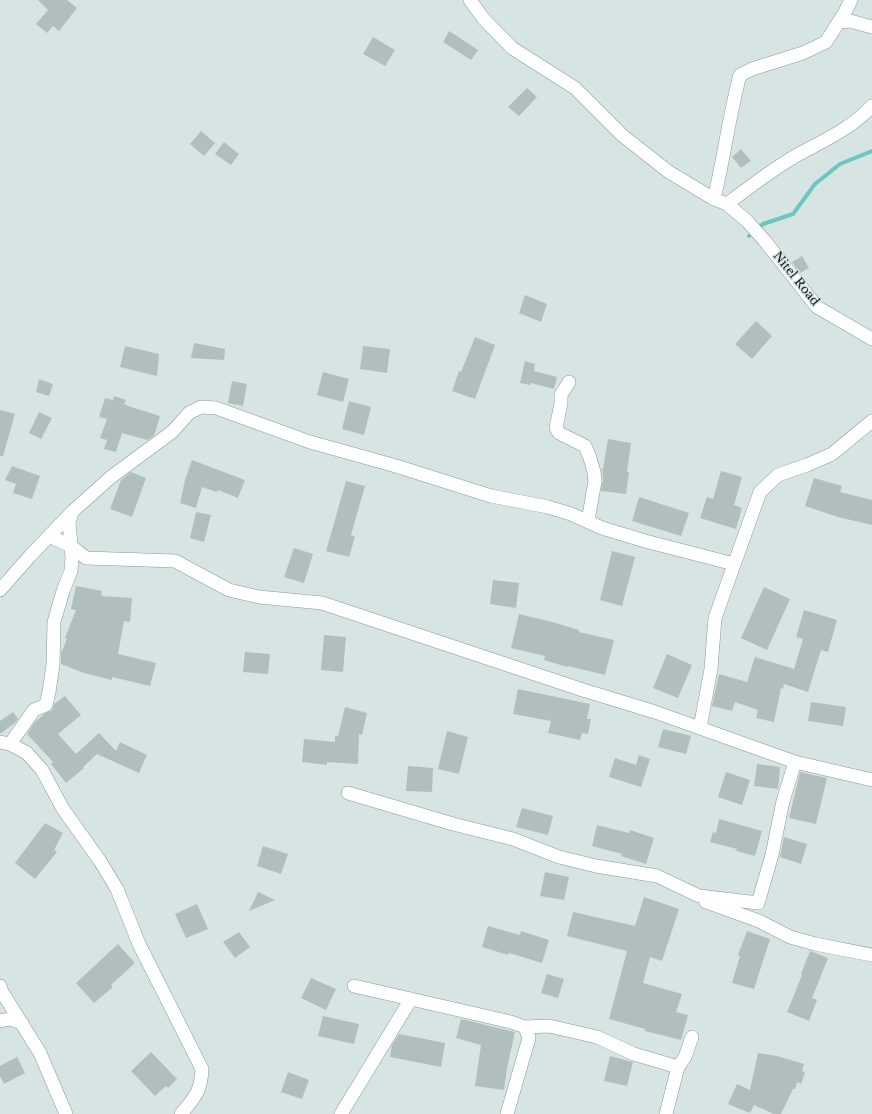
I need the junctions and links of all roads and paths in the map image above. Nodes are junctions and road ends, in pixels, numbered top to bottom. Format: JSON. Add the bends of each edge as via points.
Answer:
{"nodes":[{"id":1,"x":470,"y":0,"type":"edge"},
{"id":2,"x":850,"y":0,"type":"edge"},
{"id":3,"x":839,"y":22,"type":"junction"},
{"id":4,"x":872,"y":27,"type":"edge"},
{"id":5,"x":872,"y":106,"type":"edge"},
{"id":6,"x":714,"y":199,"type":"junction"},
{"id":7,"x":727,"y":204,"type":"junction"},
{"id":8,"x":872,"y":339,"type":"edge"},
{"id":9,"x":569,"y":382,"type":"dead end"},
{"id":10,"x":872,"y":421,"type":"edge"},
{"id":11,"x":72,"y":512,"type":"junction"},
{"id":12,"x":588,"y":521,"type":"junction"},
{"id":13,"x":49,"y":536,"type":"junction"},
{"id":14,"x":71,"y":546,"type":"junction"},
{"id":15,"x":734,"y":564,"type":"junction"},
{"id":16,"x":0,"y":590,"type":"edge"},
{"id":17,"x":700,"y":728,"type":"junction"},
{"id":18,"x":5,"y":743,"type":"edge"},
{"id":19,"x":795,"y":762,"type":"junction"},
{"id":20,"x":872,"y":780,"type":"edge"},
{"id":21,"x":348,"y":793,"type":"dead end"},
{"id":22,"x":657,"y":876,"type":"junction"},
{"id":23,"x":872,"y":955,"type":"edge"},
{"id":24,"x":0,"y":986,"type":"edge"},
{"id":25,"x":354,"y":986,"type":"dead end"},
{"id":26,"x":411,"y":999,"type":"junction"},
{"id":27,"x":0,"y":1021,"type":"edge"},
{"id":28,"x":22,"y":1024,"type":"junction"},
{"id":29,"x":525,"y":1027,"type":"junction"},
{"id":30,"x":692,"y":1037,"type":"dead end"},
{"id":31,"x":678,"y":1067,"type":"junction"},
{"id":32,"x":66,"y":1114,"type":"edge"},
{"id":33,"x":181,"y":1114,"type":"edge"},
{"id":34,"x":341,"y":1114,"type":"edge"},
{"id":35,"x":507,"y":1114,"type":"edge"},
{"id":36,"x":666,"y":1114,"type":"edge"}],
"edges":[{"from":1,"to":6,"type":"street","name":"Nitel Road","via":[[483,18],[512,48],[575,88],[629,141],[669,172]]},
{"from":2,"to":3,"type":"street"},
{"from":3,"to":4,"type":"street","via":[[850,21]]},
{"from":3,"to":6,"type":"street","via":[[826,42],[803,53],[740,75]]},
{"from":5,"to":7,"type":"street","via":[[842,131],[764,176]]},
{"from":6,"to":7,"type":"street","name":"Nitel Road"},
{"from":7,"to":8,"type":"street","name":"Nitel Road","via":[[764,240],[817,307]]},
{"from":9,"to":12,"type":"street","via":[[561,395],[556,428],[559,433],[585,446],[590,458],[595,481]]},
{"from":10,"to":15,"type":"street","via":[[832,454],[778,474],[760,492]]},
{"from":11,"to":12,"type":"street","via":[[111,477],[172,432],[189,413],[201,407],[216,408],[310,442],[491,496],[548,507]]},
{"from":11,"to":13,"type":"street"},
{"from":11,"to":14,"type":"street","via":[[69,523]]},
{"from":12,"to":15,"type":"street","via":[[645,541]]},
{"from":13,"to":14,"type":"street"},
{"from":13,"to":16,"type":"street"},
{"from":14,"to":17,"type":"street","via":[[86,558],[175,560],[229,590],[259,597],[322,603]]},
{"from":14,"to":18,"type":"street","via":[[71,571],[54,622],[53,665],[46,705],[34,710]]},
{"from":15,"to":17,"type":"street","via":[[715,618],[711,669]]},
{"from":17,"to":19,"type":"street"},
{"from":18,"to":33,"type":"street","via":[[27,753],[42,770],[63,809],[100,862],[116,889],[139,944],[202,1069],[196,1096]]},
{"from":19,"to":20,"type":"street"},
{"from":19,"to":22,"type":"street","via":[[758,903],[698,896]]},
{"from":21,"to":22,"type":"street","via":[[513,839],[559,857]]},
{"from":22,"to":23,"type":"street","via":[[660,886],[668,890],[692,896],[759,921],[790,937]]},
{"from":24,"to":28,"type":"street"},
{"from":25,"to":26,"type":"street"},
{"from":26,"to":29,"type":"street"},
{"from":26,"to":34,"type":"street"},
{"from":27,"to":28,"type":"street","via":[[10,1019]]},
{"from":28,"to":32,"type":"street","via":[[40,1053]]},
{"from":29,"to":31,"type":"street","via":[[549,1026],[597,1037],[634,1054]]},
{"from":29,"to":35,"type":"street","via":[[529,1038]]},
{"from":30,"to":31,"type":"street","via":[[685,1057]]},
{"from":31,"to":36,"type":"street"}]}
